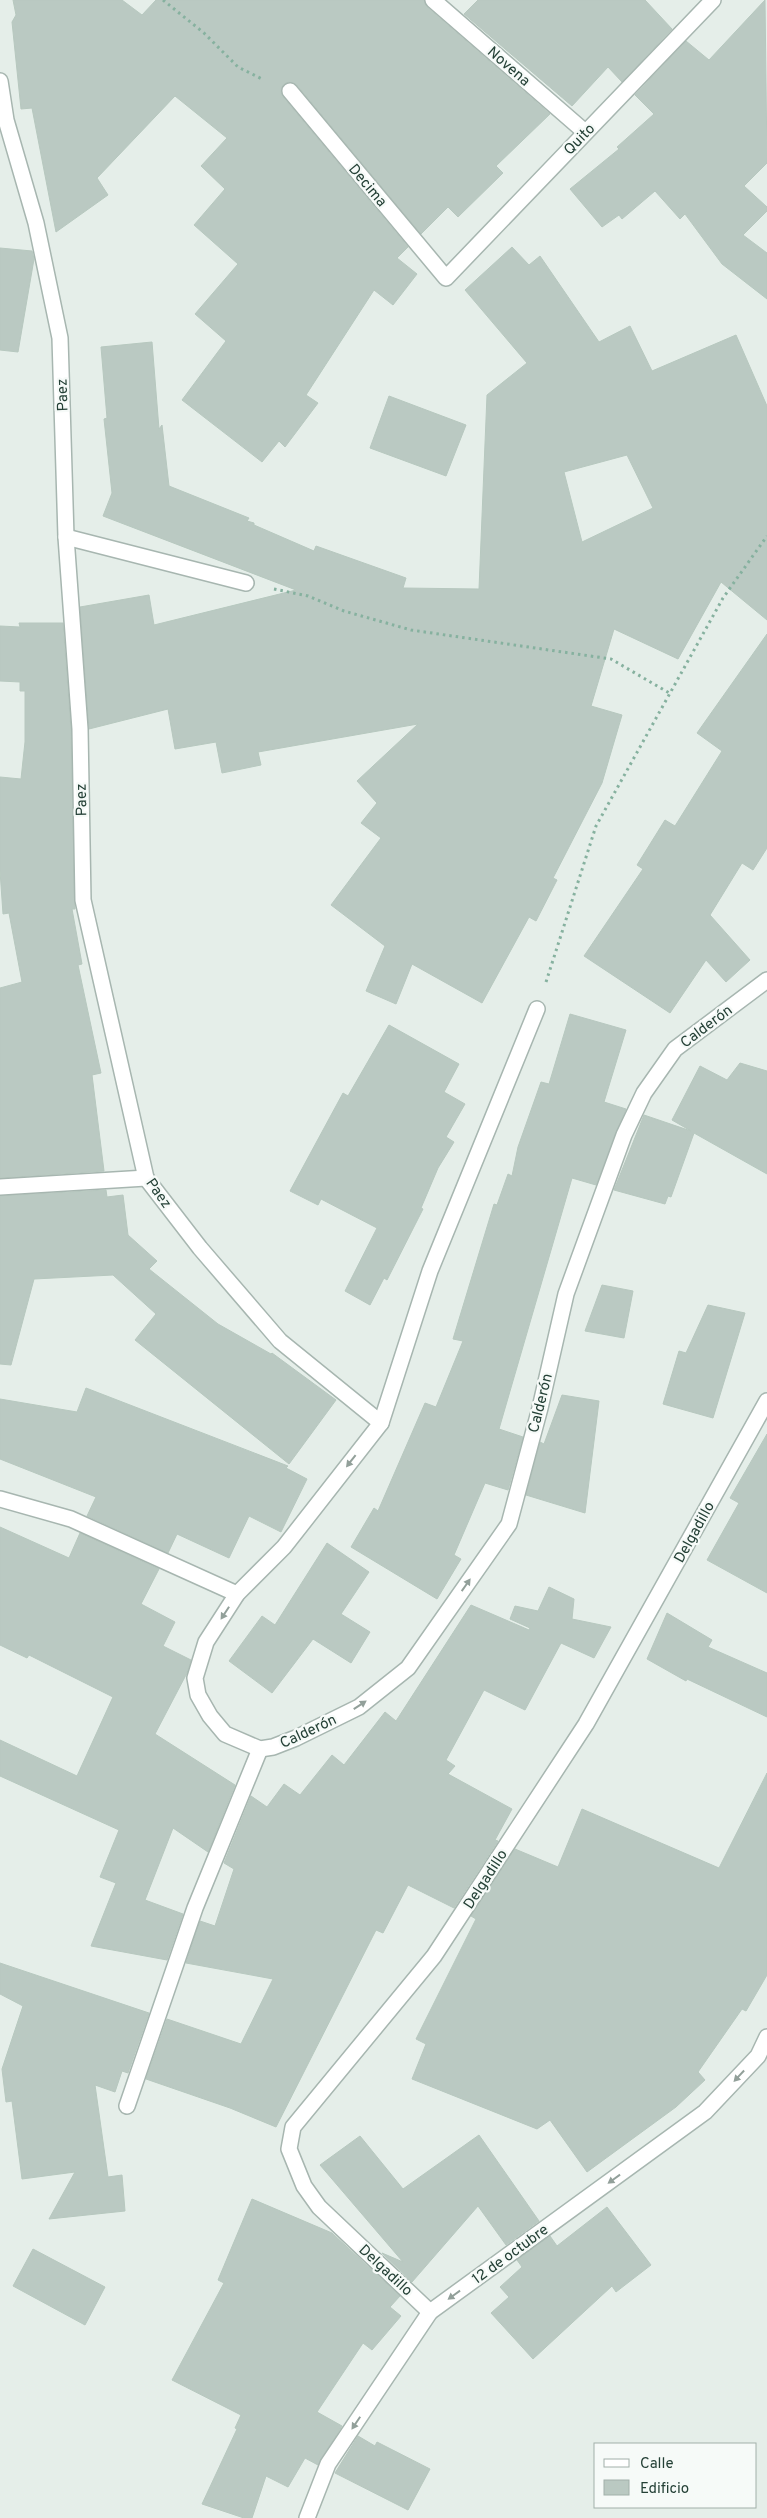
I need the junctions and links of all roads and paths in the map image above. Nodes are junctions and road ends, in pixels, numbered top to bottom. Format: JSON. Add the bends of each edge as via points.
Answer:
{"nodes":[{"id":1,"x":163,"y":0,"type":"edge"},
{"id":2,"x":433,"y":0,"type":"edge"},
{"id":3,"x":713,"y":0,"type":"edge"},
{"id":4,"x":0,"y":81,"type":"edge"},
{"id":5,"x":290,"y":91,"type":"joint"},
{"id":6,"x":585,"y":132,"type":"junction"},
{"id":7,"x":446,"y":278,"type":"joint"},
{"id":8,"x":767,"y":536,"type":"edge"},
{"id":9,"x":66,"y":537,"type":"junction"},
{"id":10,"x":246,"y":583,"type":"joint"},
{"id":11,"x":671,"y":694,"type":"junction"},
{"id":12,"x":767,"y":980,"type":"edge"},
{"id":13,"x":537,"y":1009,"type":"joint"},
{"id":14,"x":146,"y":1178,"type":"junction"},
{"id":15,"x":0,"y":1187,"type":"edge"},
{"id":16,"x":767,"y":1401,"type":"edge"},
{"id":17,"x":381,"y":1423,"type":"junction"},
{"id":18,"x":0,"y":1499,"type":"edge"},
{"id":19,"x":237,"y":1594,"type":"junction"},
{"id":20,"x":260,"y":1749,"type":"junction"},
{"id":21,"x":767,"y":2037,"type":"edge"},
{"id":22,"x":127,"y":2106,"type":"dead end"},
{"id":23,"x":430,"y":2312,"type":"junction"},
{"id":24,"x":306,"y":2518,"type":"edge"}],
"edges":[{"from":1,"to":5,"type":"path","via":[[204,33],[238,67]]},
{"from":2,"to":6,"type":"street","name":"Novena"},
{"from":3,"to":6,"type":"street","name":"Quito"},
{"from":4,"to":9,"type":"street","name":"Paez","via":[[6,120],[36,224],[60,338]]},
{"from":5,"to":7,"type":"street","name":"Decima"},
{"from":6,"to":7,"type":"street","name":"Quito"},
{"from":8,"to":11,"type":"path","via":[[723,598]]},
{"from":9,"to":10,"type":"street"},
{"from":9,"to":14,"type":"street","name":"Paez","via":[[80,729],[82,900]]},
{"from":10,"to":11,"type":"path","via":[[308,596],[344,612],[412,630],[610,659]]},
{"from":11,"to":13,"type":"path","via":[[596,826]]},
{"from":20,"to":12,"type":"street","name":"Calderón","one_way":true,"via":[[296,1738],[359,1707],[408,1668],[509,1524],[566,1294],[628,1126],[644,1093],[675,1049]]},
{"from":13,"to":17,"type":"street","name":"Calderón","via":[[430,1271]]},
{"from":14,"to":15,"type":"street"},
{"from":14,"to":17,"type":"street","name":"Paez","via":[[200,1248],[280,1341]]},
{"from":16,"to":23,"type":"street","name":"Delgadillo","via":[[586,1724],[559,1766],[434,1956],[292,2126],[289,2149],[304,2186],[319,2207]]},
{"from":17,"to":19,"type":"street","name":"Calderón","one_way":true,"via":[[284,1547]]},
{"from":18,"to":19,"type":"street","via":[[71,1519]]},
{"from":19,"to":20,"type":"street","name":"Calderón","one_way":true,"via":[[206,1642],[195,1678],[198,1695],[225,1734]]},
{"from":20,"to":22,"type":"street","via":[[194,1908]]},
{"from":21,"to":23,"type":"street","name":"12 de octubre","one_way":true,"via":[[758,2056],[705,2112]]},
{"from":23,"to":24,"type":"street","name":"12 de octubre","one_way":true,"via":[[328,2464]]}]}
